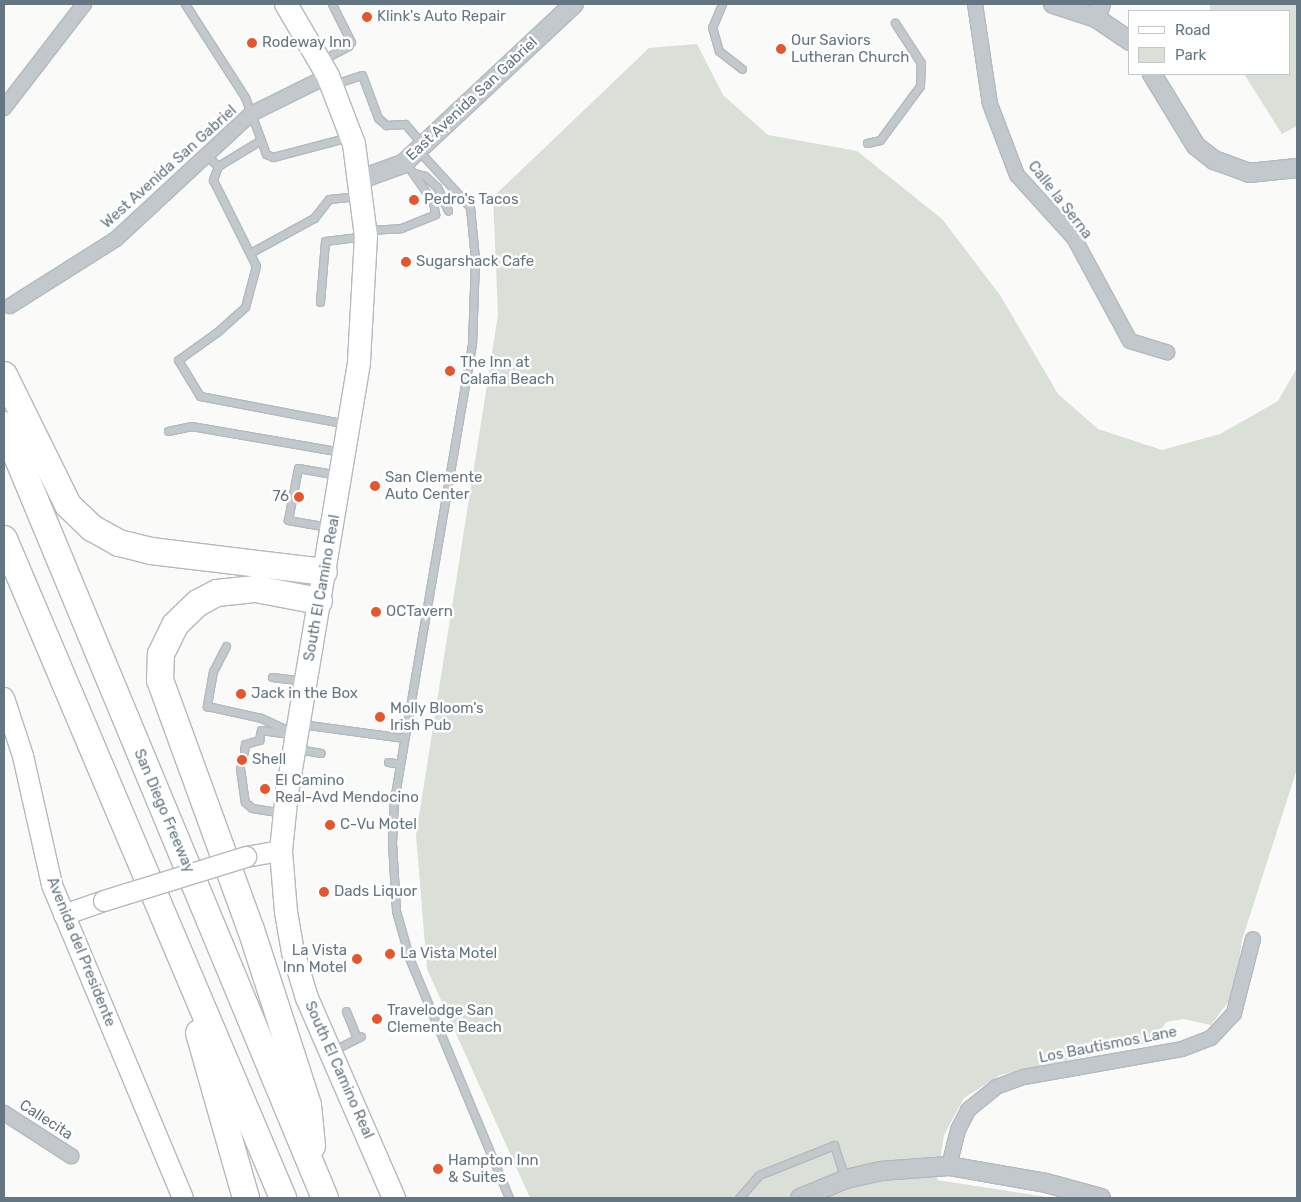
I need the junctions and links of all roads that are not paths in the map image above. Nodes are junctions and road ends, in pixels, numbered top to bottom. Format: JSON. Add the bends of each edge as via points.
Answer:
{"nodes":[{"id":1,"x":84,"y":4,"type":"edge"},
{"id":2,"x":186,"y":4,"type":"edge"},
{"id":3,"x":286,"y":4,"type":"edge"},
{"id":4,"x":332,"y":4,"type":"edge"},
{"id":5,"x":574,"y":4,"type":"edge"},
{"id":6,"x":722,"y":4,"type":"edge"},
{"id":7,"x":975,"y":4,"type":"edge"},
{"id":8,"x":1053,"y":4,"type":"edge"},
{"id":9,"x":1099,"y":11,"type":"edge"},
{"id":10,"x":895,"y":23,"type":"dead end"},
{"id":11,"x":1128,"y":39,"type":"edge"},
{"id":12,"x":742,"y":69,"type":"dead end"},
{"id":13,"x":327,"y":74,"type":"junction"},
{"id":14,"x":1153,"y":75,"type":"edge"},
{"id":15,"x":4,"y":108,"type":"edge"},
{"id":16,"x":251,"y":114,"type":"junction"},
{"id":17,"x":351,"y":137,"type":"junction"},
{"id":18,"x":261,"y":140,"type":"junction"},
{"id":19,"x":867,"y":144,"type":"dead end"},
{"id":20,"x":206,"y":154,"type":"junction"},
{"id":21,"x":415,"y":158,"type":"junction"},
{"id":22,"x":218,"y":166,"type":"junction"},
{"id":23,"x":1297,"y":168,"type":"edge"},
{"id":24,"x":362,"y":187,"type":"junction"},
{"id":25,"x":448,"y":211,"type":"dead end"},
{"id":26,"x":366,"y":233,"type":"junction"},
{"id":27,"x":250,"y":252,"type":"junction"},
{"id":28,"x":320,"y":302,"type":"dead end"},
{"id":29,"x":10,"y":306,"type":"dead end"},
{"id":30,"x":1167,"y":352,"type":"dead end"},
{"id":31,"x":4,"y":375,"type":"edge"},
{"id":32,"x":349,"y":424,"type":"junction"},
{"id":33,"x":4,"y":425,"type":"edge"},
{"id":34,"x":168,"y":430,"type":"dead end"},
{"id":35,"x":345,"y":453,"type":"junction"},
{"id":36,"x":341,"y":476,"type":"junction"},
{"id":37,"x":332,"y":528,"type":"junction"},
{"id":38,"x":4,"y":539,"type":"edge"},
{"id":39,"x":324,"y":572,"type":"junction"},
{"id":40,"x":319,"y":601,"type":"junction"},
{"id":41,"x":226,"y":646,"type":"dead end"},
{"id":42,"x":272,"y":677,"type":"dead end"},
{"id":43,"x":306,"y":682,"type":"junction"},
{"id":44,"x":4,"y":698,"type":"edge"},
{"id":45,"x":297,"y":736,"type":"junction"},
{"id":46,"x":404,"y":738,"type":"junction"},
{"id":47,"x":244,"y":752,"type":"dead end"},
{"id":48,"x":320,"y":753,"type":"dead end"},
{"id":49,"x":388,"y":762,"type":"dead end"},
{"id":50,"x":400,"y":764,"type":"junction"},
{"id":51,"x":240,"y":768,"type":"dead end"},
{"id":52,"x":285,"y":814,"type":"junction"},
{"id":53,"x":281,"y":851,"type":"junction"},
{"id":54,"x":165,"y":914,"type":"junction"},
{"id":55,"x":64,"y":915,"type":"junction"},
{"id":56,"x":1253,"y":939,"type":"dead end"},
{"id":57,"x":346,"y":1011,"type":"dead end"},
{"id":58,"x":331,"y":1052,"type":"junction"},
{"id":59,"x":4,"y":1113,"type":"edge"},
{"id":60,"x":71,"y":1156,"type":"dead end"},
{"id":61,"x":949,"y":1166,"type":"junction"},
{"id":62,"x":315,"y":1174,"type":"junction"},
{"id":63,"x":846,"y":1179,"type":"junction"},
{"id":64,"x":183,"y":1198,"type":"edge"},
{"id":65,"x":246,"y":1198,"type":"edge"},
{"id":66,"x":283,"y":1198,"type":"edge"},
{"id":67,"x":325,"y":1198,"type":"edge"},
{"id":68,"x":394,"y":1198,"type":"edge"},
{"id":69,"x":509,"y":1198,"type":"edge"},
{"id":70,"x":739,"y":1198,"type":"edge"},
{"id":71,"x":800,"y":1198,"type":"edge"},
{"id":72,"x":1101,"y":1198,"type":"edge"}],
"edges":[{"from":1,"to":15,"type":"street"},
{"from":2,"to":16,"type":"lane","via":[[245,97]]},
{"from":3,"to":13,"type":"main road","name":"South El Camino Real"},
{"from":4,"to":13,"type":"lane","via":[[351,42]]},
{"from":5,"to":21,"type":"street","name":"East Avenida San Gabriel"},
{"from":6,"to":12,"type":"lane","via":[[712,26],[717,43],[720,51]]},
{"from":7,"to":30,"type":"street","name":"Calle la Serna","via":[[990,104],[1017,175],[1074,238],[1130,341]]},
{"from":8,"to":9,"type":"street"},
{"from":9,"to":11,"type":"street"},
{"from":10,"to":19,"type":"lane","via":[[921,63],[920,86],[880,140]]},
{"from":13,"to":16,"type":"street","name":"West Avenida San Gabriel"},
{"from":13,"to":17,"type":"main road","name":"South El Camino Real"},
{"from":13,"to":21,"type":"lane","via":[[362,75],[378,118],[386,125],[405,124]]},
{"from":14,"to":23,"type":"street","via":[[1192,140],[1214,160],[1249,173]]},
{"from":16,"to":18,"type":"lane"},
{"from":16,"to":20,"type":"street","name":"West Avenida San Gabriel"},
{"from":17,"to":18,"type":"lane","via":[[273,157],[266,154]]},
{"from":17,"to":24,"type":"main road","name":"South El Camino Real"},
{"from":18,"to":22,"type":"lane"},
{"from":20,"to":22,"type":"lane"},
{"from":20,"to":29,"type":"street","name":"West Avenida San Gabriel","via":[[116,239]]},
{"from":21,"to":24,"type":"street","name":"East Avenida San Gabriel"},
{"from":21,"to":25,"type":"lane","via":[[425,176],[437,187]]},
{"from":21,"to":26,"type":"lane","via":[[416,182],[432,202],[435,214],[401,228]]},
{"from":21,"to":46,"type":"lane","via":[[470,207],[475,259],[472,344]]},
{"from":22,"to":27,"type":"lane","via":[[213,180]]},
{"from":24,"to":26,"type":"main road","name":"South El Camino Real"},
{"from":24,"to":27,"type":"lane","via":[[329,199],[314,218]]},
{"from":26,"to":28,"type":"lane","via":[[325,241]]},
{"from":26,"to":32,"type":"main road","name":"South El Camino Real","via":[[361,341]]},
{"from":27,"to":32,"type":"lane","via":[[256,266],[244,307],[217,332],[178,360],[200,396]]},
{"from":31,"to":39,"type":"highway","via":[[68,505],[92,528],[120,543],[152,551]]},
{"from":32,"to":35,"type":"main road","name":"South El Camino Real"},
{"from":33,"to":62,"type":"highway","name":"San Diego Freeway"},
{"from":34,"to":35,"type":"lane","via":[[191,426]]},
{"from":35,"to":36,"type":"main road","name":"South El Camino Real"},
{"from":36,"to":37,"type":"main road","name":"South El Camino Real"},
{"from":36,"to":37,"type":"lane","via":[[298,468],[288,520]]},
{"from":37,"to":39,"type":"main road","name":"South El Camino Real"},
{"from":38,"to":54,"type":"highway"},
{"from":39,"to":40,"type":"main road","name":"South El Camino Real"},
{"from":40,"to":43,"type":"main road","name":"South El Camino Real"},
{"from":40,"to":62,"type":"highway","via":[[256,589],[217,593],[198,603],[174,625],[161,654],[160,680],[251,930],[308,1105]]},
{"from":41,"to":45,"type":"lane","via":[[213,671],[207,706],[261,718]]},
{"from":42,"to":43,"type":"lane"},
{"from":43,"to":45,"type":"main road","name":"South El Camino Real"},
{"from":44,"to":55,"type":"main road","name":"Avenida del Presidente","via":[[23,756],[52,885]]},
{"from":45,"to":46,"type":"lane","via":[[344,729]]},
{"from":45,"to":47,"type":"lane","via":[[261,730],[259,740],[245,744]]},
{"from":45,"to":48,"type":"lane"},
{"from":45,"to":52,"type":"main road","name":"South El Camino Real"},
{"from":46,"to":50,"type":"lane"},
{"from":49,"to":50,"type":"lane"},
{"from":50,"to":69,"type":"lane","via":[[392,843],[396,911],[410,960]]},
{"from":51,"to":52,"type":"lane","via":[[244,802],[252,808]]},
{"from":52,"to":53,"type":"main road","name":"South El Camino Real"},
{"from":53,"to":55,"type":"main road","bridge":true,"via":[[246,856]]},
{"from":53,"to":58,"type":"main road","name":"South El Camino Real","via":[[293,952],[307,998]]},
{"from":54,"to":65,"type":"highway"},
{"from":54,"to":66,"type":"highway"},
{"from":55,"to":64,"type":"main road","name":"Avenida del Presidente"},
{"from":56,"to":61,"type":"street","name":"Los Bautismos Lane","via":[[1234,1013],[1211,1038],[1182,1049],[1024,1077],[996,1087],[968,1110],[958,1130]]},
{"from":57,"to":58,"type":"lane","via":[[359,1037]]},
{"from":58,"to":68,"type":"main road","name":"South El Camino Real"},
{"from":59,"to":60,"type":"street","name":"Callecita"},
{"from":61,"to":63,"type":"street","via":[[880,1171]]},
{"from":61,"to":72,"type":"street","via":[[1046,1183]]},
{"from":62,"to":67,"type":"highway","name":"San Diego Freeway"},
{"from":63,"to":70,"type":"lane","via":[[834,1145],[759,1175]]},
{"from":63,"to":71,"type":"street"}]}
